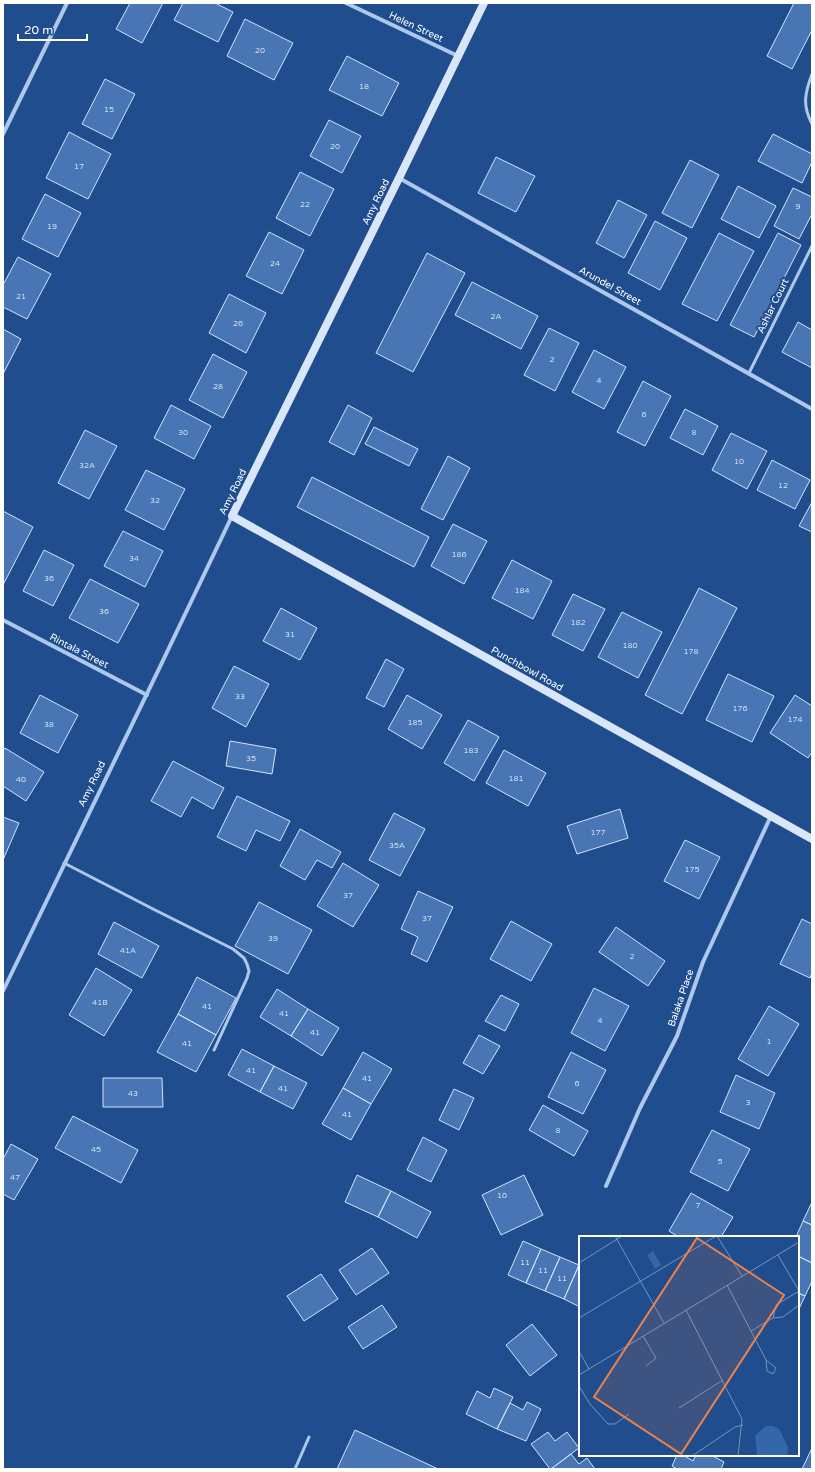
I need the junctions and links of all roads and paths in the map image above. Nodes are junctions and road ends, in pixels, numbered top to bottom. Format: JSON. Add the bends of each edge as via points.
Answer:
{"nodes":[{"id":1,"x":67,"y":3,"type":"edge"},
{"id":2,"x":346,"y":3,"type":"edge"},
{"id":3,"x":484,"y":3,"type":"edge"},
{"id":4,"x":458,"y":56,"type":"junction"},
{"id":5,"x":812,"y":74,"type":"edge"},
{"id":6,"x":812,"y":124,"type":"edge"},
{"id":7,"x":3,"y":134,"type":"edge"},
{"id":8,"x":399,"y":178,"type":"junction"},
{"id":9,"x":812,"y":246,"type":"edge"},
{"id":10,"x":749,"y":373,"type":"junction"},
{"id":11,"x":812,"y":409,"type":"edge"},
{"id":12,"x":232,"y":516,"type":"junction"},
{"id":13,"x":3,"y":620,"type":"edge"},
{"id":14,"x":147,"y":695,"type":"junction"},
{"id":15,"x":772,"y":815,"type":"junction"},
{"id":16,"x":812,"y":839,"type":"edge"},
{"id":17,"x":64,"y":863,"type":"junction"},
{"id":18,"x":3,"y":991,"type":"edge"},
{"id":19,"x":214,"y":1050,"type":"dead end"},
{"id":20,"x":606,"y":1186,"type":"dead end"},
{"id":21,"x":309,"y":1437,"type":"dead end"},
{"id":22,"x":295,"y":1469,"type":"edge"}],
"edges":[{"from":1,"to":7,"type":"street"},
{"from":2,"to":4,"type":"street","name":"Helen Street"},
{"from":3,"to":4,"type":"street","name":"Amy Road"},
{"from":4,"to":8,"type":"street","name":"Amy Road"},
{"from":5,"to":6,"type":"lane","via":[[805,98]]},
{"from":8,"to":10,"type":"street","name":"Arundel Street"},
{"from":8,"to":12,"type":"street","name":"Amy Road"},
{"from":9,"to":10,"type":"lane","name":"Ashlar Court"},
{"from":10,"to":11,"type":"street","name":"Arundel Street"},
{"from":12,"to":14,"type":"street","name":"Amy Road"},
{"from":12,"to":15,"type":"street","name":"Punchbowl Road"},
{"from":13,"to":14,"type":"street","name":"Rintala Street"},
{"from":14,"to":17,"type":"street","name":"Amy Road"},
{"from":15,"to":16,"type":"street","name":"Punchbowl Road"},
{"from":15,"to":20,"type":"street","name":"Balaka Place","via":[[703,962],[677,1036],[640,1108]]},
{"from":17,"to":18,"type":"street","name":"Amy Road"},
{"from":17,"to":19,"type":"lane","via":[[216,940],[244,958],[247,964],[247,978]]},
{"from":21,"to":22,"type":"lane"}]}
